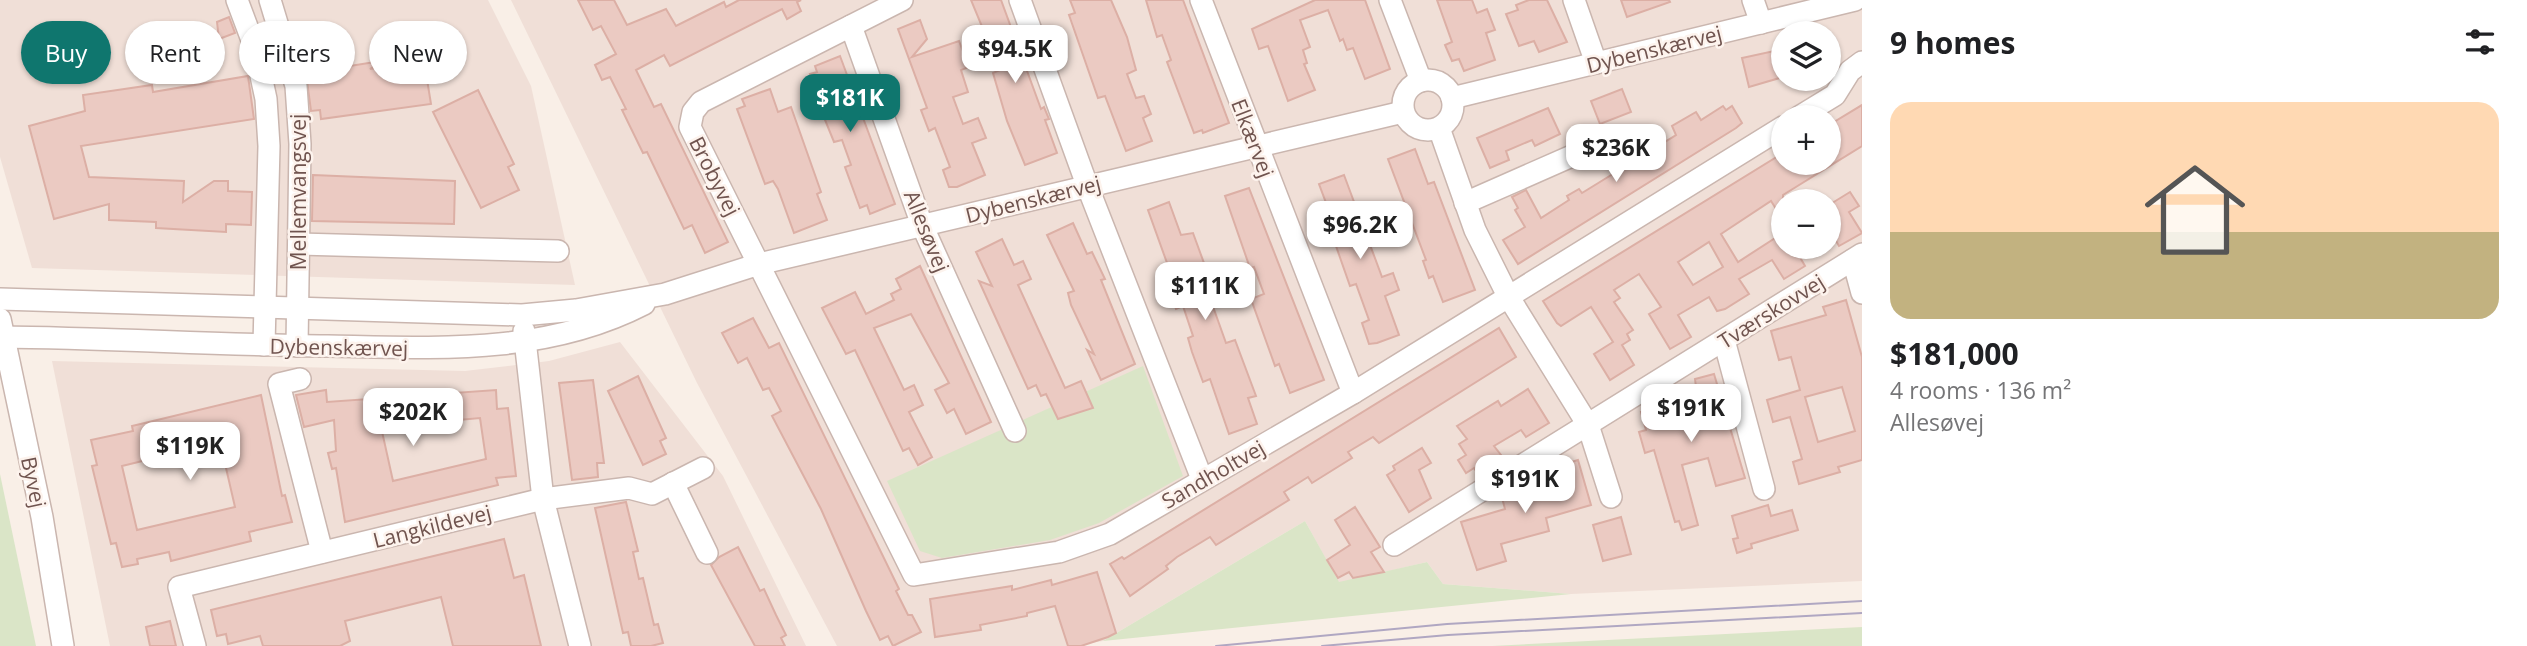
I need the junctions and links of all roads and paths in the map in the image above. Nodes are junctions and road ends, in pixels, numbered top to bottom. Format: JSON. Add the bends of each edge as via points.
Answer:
{"nodes":[{"id":1,"x":237,"y":0,"type":"edge"},
{"id":2,"x":270,"y":0,"type":"edge"},
{"id":3,"x":901,"y":0,"type":"edge"},
{"id":4,"x":1020,"y":0,"type":"edge"},
{"id":5,"x":1201,"y":0,"type":"edge"},
{"id":6,"x":1390,"y":0,"type":"edge"},
{"id":7,"x":1574,"y":0,"type":"edge"},
{"id":8,"x":1753,"y":0,"type":"edge"},
{"id":9,"x":1855,"y":0,"type":"edge"},
{"id":10,"x":1761,"y":23,"type":"junction"},
{"id":11,"x":851,"y":26,"type":"junction"},
{"id":12,"x":1862,"y":62,"type":"edge"},
{"id":13,"x":1596,"y":63,"type":"junction"},
{"id":14,"x":1421,"y":81,"type":"junction"},
{"id":15,"x":1452,"y":98,"type":"junction"},
{"id":16,"x":1819,"y":105,"type":"edge"},
{"id":17,"x":1403,"y":112,"type":"junction"},
{"id":18,"x":299,"y":120,"type":"junction"},
{"id":19,"x":267,"y":122,"type":"junction"},
{"id":20,"x":1439,"y":128,"type":"junction"},
{"id":21,"x":1771,"y":134,"type":"edge"},
{"id":22,"x":1256,"y":145,"type":"junction"},
{"id":23,"x":1590,"y":148,"type":"dead end"},
{"id":24,"x":1087,"y":186,"type":"junction"},
{"id":25,"x":1465,"y":203,"type":"junction"},
{"id":26,"x":922,"y":225,"type":"junction"},
{"id":27,"x":299,"y":244,"type":"junction"},
{"id":28,"x":558,"y":251,"type":"dead end"},
{"id":29,"x":1857,"y":257,"type":"edge"},
{"id":30,"x":759,"y":264,"type":"junction"},
{"id":31,"x":1862,"y":293,"type":"edge"},
{"id":32,"x":665,"y":294,"type":"junction"},
{"id":33,"x":1507,"y":296,"type":"junction"},
{"id":34,"x":0,"y":299,"type":"edge"},
{"id":35,"x":265,"y":309,"type":"junction"},
{"id":36,"x":298,"y":310,"type":"junction"},
{"id":37,"x":522,"y":315,"type":"junction"},
{"id":38,"x":1,"y":331,"type":"edge"},
{"id":39,"x":1724,"y":340,"type":"junction"},
{"id":40,"x":525,"y":342,"type":"junction"},
{"id":41,"x":264,"y":345,"type":"junction"},
{"id":42,"x":297,"y":346,"type":"junction"},
{"id":43,"x":300,"y":379,"type":"dead end"},
{"id":44,"x":1353,"y":393,"type":"junction"},
{"id":45,"x":1588,"y":425,"type":"junction"},
{"id":46,"x":1015,"y":431,"type":"dead end"},
{"id":47,"x":703,"y":468,"type":"dead end"},
{"id":48,"x":1202,"y":480,"type":"junction"},
{"id":49,"x":673,"y":483,"type":"junction"},
{"id":50,"x":1764,"y":489,"type":"dead end"},
{"id":51,"x":1611,"y":497,"type":"dead end"},
{"id":52,"x":543,"y":499,"type":"junction"},
{"id":53,"x":1394,"y":545,"type":"dead end"},
{"id":54,"x":322,"y":552,"type":"junction"},
{"id":55,"x":707,"y":553,"type":"dead end"},
{"id":56,"x":63,"y":646,"type":"edge"},
{"id":57,"x":195,"y":646,"type":"edge"},
{"id":58,"x":580,"y":646,"type":"edge"}],
"edges":[{"from":1,"to":19,"type":"street","name":"Mellemvangsvej","via":[[255,48]]},
{"from":2,"to":18,"type":"street","name":"Mellemvangsvej","via":[[296,86]]},
{"from":3,"to":11,"type":"street","name":"Brobyvej"},
{"from":4,"to":24,"type":"street"},
{"from":5,"to":22,"type":"street","name":"Elkærvej"},
{"from":6,"to":14,"type":"street"},
{"from":7,"to":13,"type":"street"},
{"from":8,"to":10,"type":"street"},
{"from":9,"to":10,"type":"street","name":"Dybenskærvej"},
{"from":10,"to":13,"type":"street","name":"Dybenskærvej"},
{"from":11,"to":26,"type":"street","name":"Allesøvej"},
{"from":11,"to":30,"type":"street","name":"Brobyvej","via":[[701,102],[693,112],[690,127]]},
{"from":12,"to":16,"type":"street","via":[[1850,71],[1835,95]]},
{"from":13,"to":15,"type":"street","name":"Dybenskærvej"},
{"from":14,"to":15,"type":"street","via":[[1443,85]]},
{"from":14,"to":17,"type":"street","via":[[1406,93]]},
{"from":15,"to":20,"type":"street","via":[[1451,116]]},
{"from":17,"to":20,"type":"street","via":[[1419,129]]},
{"from":17,"to":22,"type":"street","name":"Dybenskærvej"},
{"from":18,"to":19,"type":"street"},
{"from":18,"to":27,"type":"street","name":"Mellemvangsvej"},
{"from":19,"to":35,"type":"street","name":"Mellemvangsvej"},
{"from":20,"to":25,"type":"street"},
{"from":21,"to":33,"type":"street","name":"Sandholtvej"},
{"from":22,"to":24,"type":"street","name":"Dybenskærvej"},
{"from":22,"to":44,"type":"street","name":"Elkærvej"},
{"from":23,"to":25,"type":"street"},
{"from":24,"to":26,"type":"street","name":"Dybenskærvej"},
{"from":24,"to":48,"type":"street"},
{"from":25,"to":33,"type":"street"},
{"from":26,"to":30,"type":"street","name":"Dybenskærvej"},
{"from":26,"to":46,"type":"street","name":"Allesøvej"},
{"from":27,"to":28,"type":"street"},
{"from":27,"to":36,"type":"street","name":"Mellemvangsvej"},
{"from":29,"to":31,"type":"street"},
{"from":29,"to":39,"type":"street","name":"Tværskovvej"},
{"from":30,"to":32,"type":"street","name":"Dybenskærvej"},
{"from":30,"to":48,"type":"street","name":"Sandholtvej","via":[[914,575],[1059,552],[1110,534]]},
{"from":32,"to":37,"type":"street","name":"Dybenskærvej"},
{"from":32,"to":40,"type":"street","name":"Dybenskærvej","via":[[615,319]]},
{"from":33,"to":44,"type":"street","name":"Sandholtvej"},
{"from":33,"to":45,"type":"street"},
{"from":34,"to":35,"type":"street","name":"Dybenskærvej"},
{"from":35,"to":36,"type":"street","name":"Dybenskærvej"},
{"from":35,"to":41,"type":"street","name":"Mellemvangsvej"},
{"from":36,"to":37,"type":"street","name":"Dybenskærvej"},
{"from":36,"to":42,"type":"street","name":"Mellemvangsvej"},
{"from":37,"to":40,"type":"street"},
{"from":38,"to":41,"type":"street","name":"Dybenskærvej"},
{"from":38,"to":56,"type":"street","name":"Byvej","via":[[42,517]]},
{"from":39,"to":45,"type":"street","name":"Tværskovvej"},
{"from":39,"to":50,"type":"street"},
{"from":40,"to":42,"type":"street","name":"Dybenskærvej","via":[[450,349]]},
{"from":40,"to":52,"type":"street"},
{"from":41,"to":42,"type":"street","name":"Dybenskærvej"},
{"from":43,"to":54,"type":"street","via":[[279,384]]},
{"from":44,"to":48,"type":"street","name":"Sandholtvej"},
{"from":45,"to":51,"type":"street"},
{"from":45,"to":53,"type":"street","name":"Tværskovvej"},
{"from":47,"to":49,"type":"street","name":"Langkildevej"},
{"from":49,"to":52,"type":"street","name":"Langkildevej","via":[[652,494],[629,488]]},
{"from":49,"to":55,"type":"street"},
{"from":52,"to":54,"type":"street","name":"Langkildevej"},
{"from":52,"to":58,"type":"street"},
{"from":54,"to":57,"type":"street","name":"Langkildevej","via":[[179,587]]}]}
